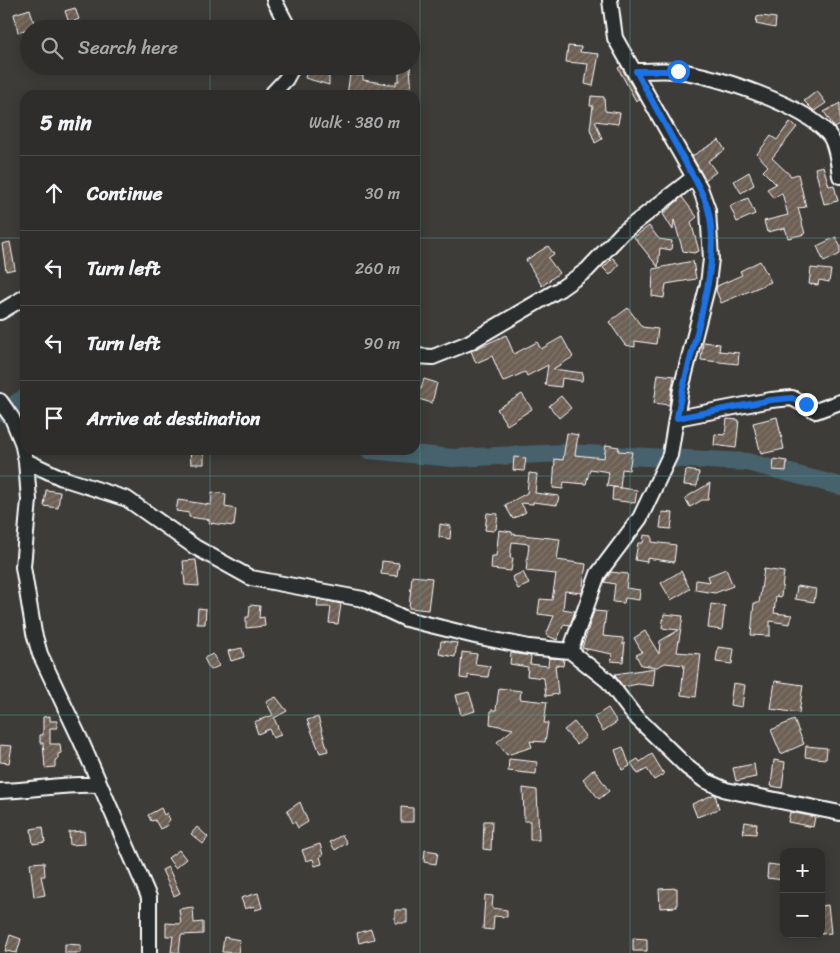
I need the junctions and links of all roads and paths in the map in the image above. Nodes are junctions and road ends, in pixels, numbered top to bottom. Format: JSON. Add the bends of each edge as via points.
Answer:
{"nodes":[{"id":1,"x":274,"y":0,"type":"edge"},
{"id":2,"x":610,"y":0,"type":"edge"},
{"id":3,"x":284,"y":20,"type":"edge"},
{"id":4,"x":636,"y":71,"type":"junction"},
{"id":5,"x":288,"y":75,"type":"edge"},
{"id":6,"x":276,"y":90,"type":"edge"},
{"id":7,"x":840,"y":176,"type":"edge"},
{"id":8,"x":694,"y":177,"type":"junction"},
{"id":9,"x":20,"y":300,"type":"edge"},
{"id":10,"x":0,"y":312,"type":"edge"},
{"id":11,"x":420,"y":356,"type":"edge"},
{"id":12,"x":0,"y":401,"type":"edge"},
{"id":13,"x":840,"y":402,"type":"edge"},
{"id":14,"x":677,"y":418,"type":"junction"},
{"id":15,"x":20,"y":437,"type":"edge"},
{"id":16,"x":25,"y":455,"type":"edge"},
{"id":17,"x":26,"y":461,"type":"junction"},
{"id":18,"x":570,"y":651,"type":"junction"},
{"id":19,"x":100,"y":785,"type":"junction"},
{"id":20,"x":0,"y":791,"type":"edge"},
{"id":21,"x":840,"y":813,"type":"edge"},
{"id":22,"x":149,"y":953,"type":"edge"}],
"edges":[{"from":1,"to":3,"type":"street"},
{"from":2,"to":4,"type":"street","via":[[615,38]]},
{"from":4,"to":7,"type":"street","via":[[688,73],[736,86],[794,109],[829,134]]},
{"from":4,"to":8,"type":"street"},
{"from":5,"to":6,"type":"street"},
{"from":8,"to":11,"type":"street","via":[[622,233],[587,270],[560,289],[468,343],[433,357]]},
{"from":8,"to":14,"type":"street","via":[[708,210],[710,259],[708,284],[681,389]]},
{"from":9,"to":10,"type":"street"},
{"from":12,"to":15,"type":"street"},
{"from":13,"to":14,"type":"street","via":[[816,411],[795,399],[771,400]]},
{"from":14,"to":18,"type":"street","via":[[665,466],[640,518],[598,574]]},
{"from":16,"to":17,"type":"street"},
{"from":17,"to":18,"type":"street","via":[[62,478],[127,498],[194,547],[251,578],[363,598],[406,619],[475,636]]},
{"from":17,"to":19,"type":"street","via":[[29,500],[23,567],[34,633],[40,654]]},
{"from":18,"to":21,"type":"street","via":[[608,681],[634,714],[704,780],[726,790]]},
{"from":19,"to":20,"type":"street"},
{"from":19,"to":22,"type":"street","via":[[149,897]]}]}
